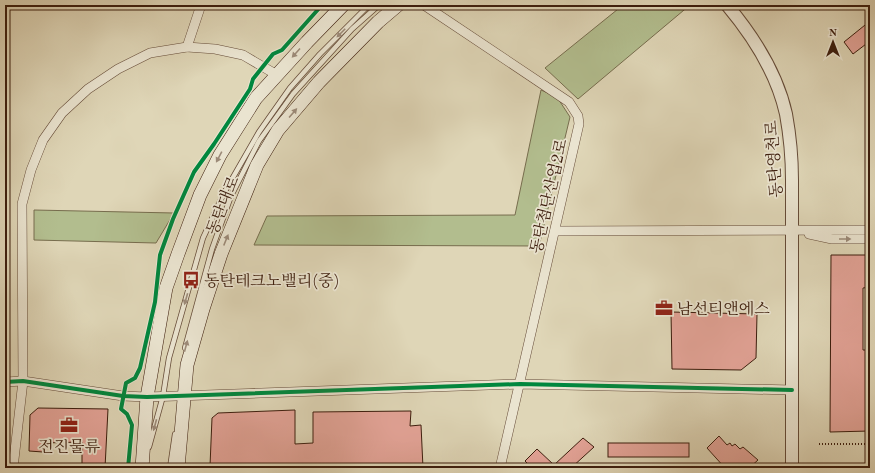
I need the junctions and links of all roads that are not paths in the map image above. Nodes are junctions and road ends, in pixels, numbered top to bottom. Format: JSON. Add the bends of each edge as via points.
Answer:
{"nodes":[{"id":1,"x":201,"y":5,"type":"edge"},
{"id":2,"x":343,"y":5,"type":"edge"},
{"id":3,"x":368,"y":5,"type":"edge"},
{"id":4,"x":379,"y":5,"type":"edge"},
{"id":5,"x":398,"y":5,"type":"edge"},
{"id":6,"x":424,"y":5,"type":"edge"},
{"id":7,"x":726,"y":5,"type":"edge"},
{"id":8,"x":187,"y":47,"type":"junction"},
{"id":9,"x":277,"y":75,"type":"junction"},
{"id":10,"x":870,"y":230,"type":"edge"},
{"id":11,"x":555,"y":231,"type":"junction"},
{"id":12,"x":792,"y":231,"type":"junction"},
{"id":13,"x":870,"y":239,"type":"edge"},
{"id":14,"x":184,"y":355,"type":"dead end"},
{"id":15,"x":23,"y":381,"type":"junction"},
{"id":16,"x":5,"y":382,"type":"edge"},
{"id":17,"x":520,"y":384,"type":"junction"},
{"id":18,"x":792,"y":390,"type":"junction"},
{"id":19,"x":163,"y":396,"type":"junction"},
{"id":20,"x":179,"y":396,"type":"junction"},
{"id":21,"x":147,"y":397,"type":"junction"},
{"id":22,"x":176,"y":427,"type":"dead end"},
{"id":23,"x":13,"y":468,"type":"edge"},
{"id":24,"x":143,"y":468,"type":"edge"},
{"id":25,"x":170,"y":468,"type":"edge"},
{"id":26,"x":178,"y":468,"type":"edge"},
{"id":27,"x":500,"y":468,"type":"edge"},
{"id":28,"x":792,"y":468,"type":"edge"}],
"edges":[{"from":1,"to":8,"type":"street"},
{"from":2,"to":9,"type":"main road","name":"동탄대로","one_way":true},
{"from":3,"to":19,"type":"lane","one_way":true,"via":[[290,88],[259,132],[224,193],[203,238],[169,358]]},
{"from":14,"to":4,"type":"lane","one_way":true,"via":[[212,249],[231,196],[260,141],[293,94],[352,29]]},
{"from":20,"to":5,"type":"main road","name":"동탄대로","one_way":true,"via":[[202,309],[257,165],[278,130],[319,82]]},
{"from":6,"to":11,"type":"street","name":"동탄첨단산업2로","via":[[569,102],[574,109],[579,124]]},
{"from":7,"to":12,"type":"street","name":"동탄영천로","via":[[758,47],[786,112],[791,146]]},
{"from":8,"to":9,"type":"street","via":[[243,55]]},
{"from":8,"to":15,"type":"street","via":[[150,52],[118,68],[88,89],[62,113],[43,140],[31,170],[22,204]]},
{"from":9,"to":21,"type":"main road","name":"동탄대로","one_way":true,"via":[[256,98],[220,155],[200,195],[166,288]]},
{"from":10,"to":12,"type":"street"},
{"from":11,"to":12,"type":"street"},
{"from":11,"to":17,"type":"street","name":"동탄첨단산업2로"},
{"from":12,"to":13,"type":"street","one_way":true,"via":[[832,239]]},
{"from":12,"to":18,"type":"street","name":"동탄영천로"},
{"from":15,"to":16,"type":"street"},
{"from":15,"to":21,"type":"street","via":[[123,396]]},
{"from":15,"to":23,"type":"street"},
{"from":17,"to":18,"type":"street"},
{"from":17,"to":20,"type":"street"},
{"from":17,"to":27,"type":"street","name":"동탄첨단산업2로"},
{"from":18,"to":28,"type":"street","name":"동탄영천로"},
{"from":19,"to":20,"type":"street"},
{"from":19,"to":21,"type":"street"},
{"from":19,"to":24,"type":"lane","one_way":true},
{"from":20,"to":26,"type":"main road","name":"동탄대로"},
{"from":21,"to":24,"type":"main road","name":"동탄대로"},
{"from":22,"to":25,"type":"lane"}]}
